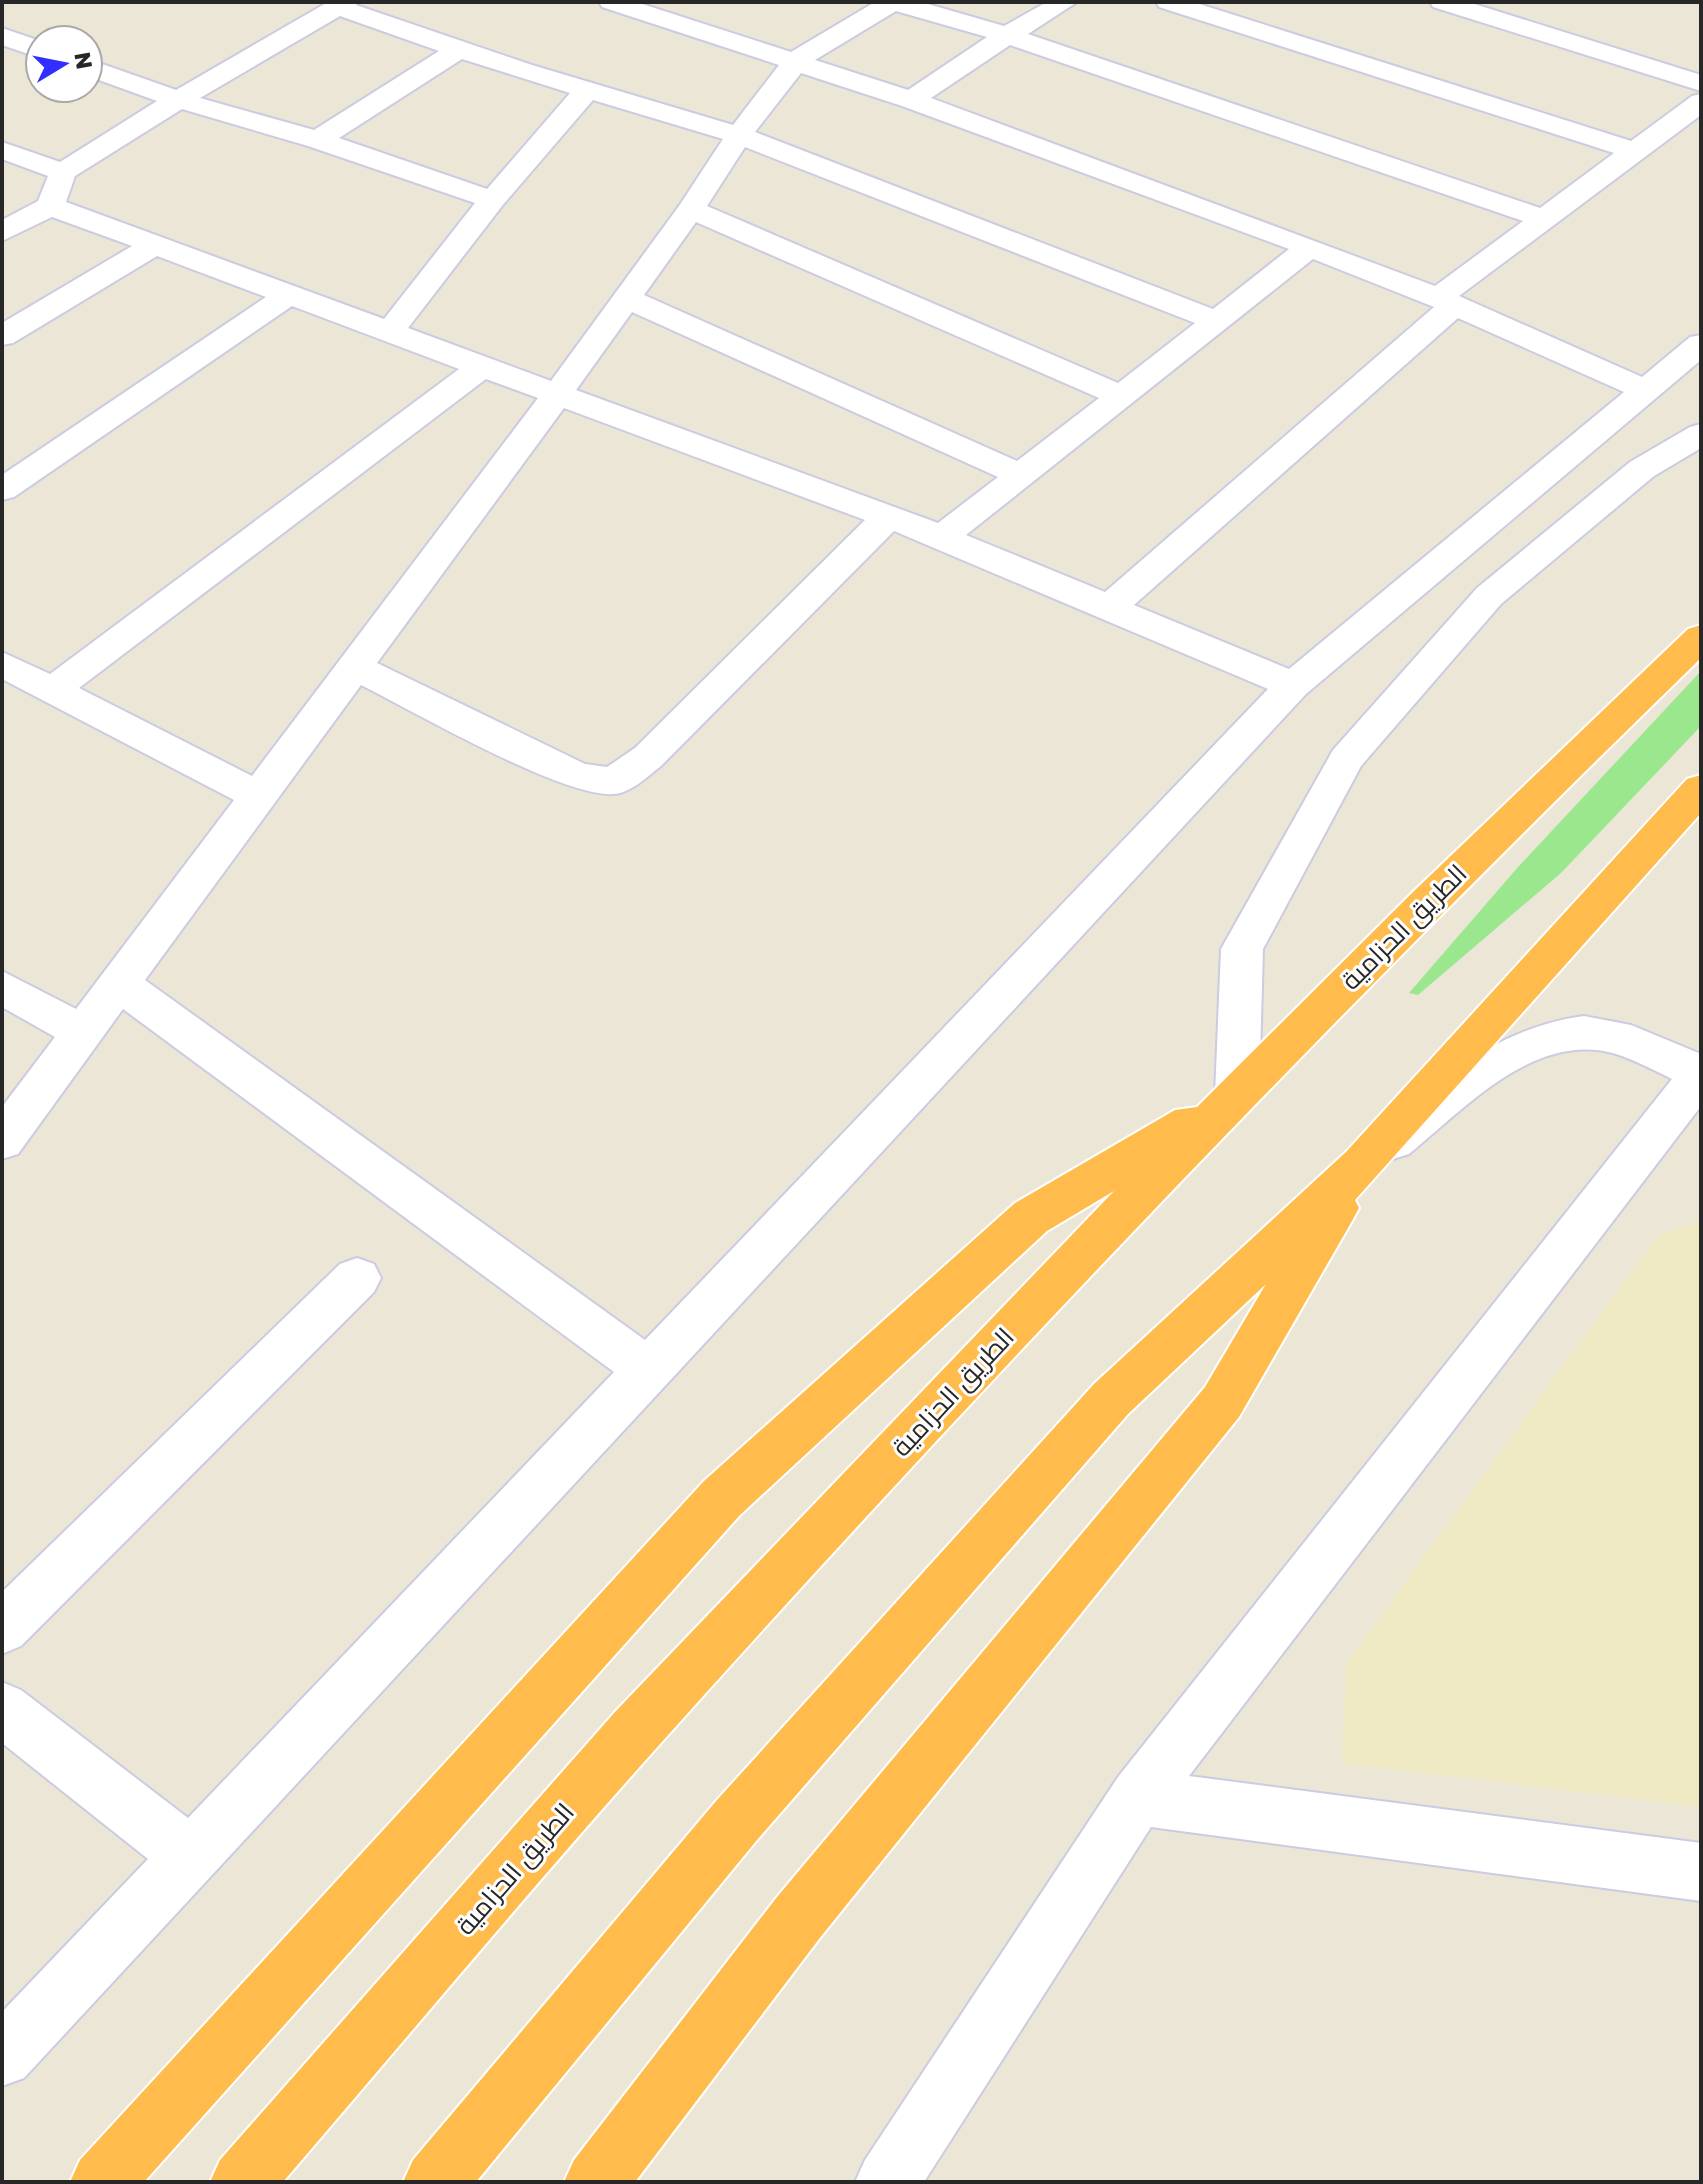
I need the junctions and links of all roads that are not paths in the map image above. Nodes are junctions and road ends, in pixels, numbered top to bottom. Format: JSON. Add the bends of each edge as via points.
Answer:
{"nodes":[{"id":1,"x":611,"y":2,"type":"edge"},
{"id":2,"x":894,"y":2,"type":"edge"},
{"id":3,"x":1065,"y":2,"type":"edge"},
{"id":4,"x":1168,"y":2,"type":"edge"},
{"id":5,"x":1442,"y":2,"type":"edge"},
{"id":6,"x":342,"y":4,"type":"edge"},
{"id":7,"x":1007,"y":35,"type":"junction"},
{"id":8,"x":2,"y":36,"type":"edge"},
{"id":9,"x":24,"y":44,"type":"edge"},
{"id":10,"x":459,"y":49,"type":"junction"},
{"id":11,"x":797,"y":60,"type":"junction"},
{"id":12,"x":104,"y":73,"type":"edge"},
{"id":13,"x":1701,"y":83,"type":"edge"},
{"id":14,"x":588,"y":89,"type":"junction"},
{"id":15,"x":178,"y":100,"type":"junction"},
{"id":16,"x":911,"y":100,"type":"junction"},
{"id":17,"x":1701,"y":102,"type":"edge"},
{"id":18,"x":739,"y":135,"type":"junction"},
{"id":19,"x":318,"y":140,"type":"junction"},
{"id":20,"x":2,"y":150,"type":"edge"},
{"id":21,"x":1635,"y":151,"type":"junction"},
{"id":22,"x":63,"y":172,"type":"junction"},
{"id":23,"x":492,"y":200,"type":"junction"},
{"id":24,"x":50,"y":206,"type":"junction"},
{"id":25,"x":691,"y":209,"type":"junction"},
{"id":26,"x":1544,"y":219,"type":"junction"},
{"id":27,"x":2,"y":232,"type":"edge"},
{"id":28,"x":153,"y":246,"type":"junction"},
{"id":29,"x":1310,"y":247,"type":"junction"},
{"id":30,"x":287,"y":296,"type":"junction"},
{"id":31,"x":627,"y":299,"type":"junction"},
{"id":32,"x":1446,"y":302,"type":"junction"},
{"id":33,"x":1217,"y":321,"type":"junction"},
{"id":34,"x":389,"y":333,"type":"junction"},
{"id":35,"x":2,"y":336,"type":"edge"},
{"id":36,"x":1701,"y":344,"type":"edge"},
{"id":37,"x":483,"y":366,"type":"junction"},
{"id":38,"x":1646,"y":390,"type":"junction"},
{"id":39,"x":559,"y":392,"type":"junction"},
{"id":40,"x":1121,"y":396,"type":"junction"},
{"id":41,"x":1701,"y":434,"type":"edge"},
{"id":42,"x":1021,"y":475,"type":"junction"},
{"id":43,"x":2,"y":490,"type":"edge"},
{"id":44,"x":888,"y":517,"type":"junction"},
{"id":45,"x":942,"y":537,"type":"junction"},
{"id":46,"x":1111,"y":606,"type":"junction"},
{"id":47,"x":1701,"y":637,"type":"edge"},
{"id":48,"x":2,"y":664,"type":"edge"},
{"id":49,"x":355,"y":667,"type":"junction"},
{"id":50,"x":1293,"y":685,"type":"junction"},
{"id":51,"x":53,"y":690,"type":"junction"},
{"id":52,"x":1701,"y":788,"type":"edge"},
{"id":53,"x":258,"y":796,"type":"junction"},
{"id":54,"x":119,"y":984,"type":"junction"},
{"id":55,"x":2,"y":987,"type":"edge"},
{"id":56,"x":83,"y":1033,"type":"junction"},
{"id":57,"x":1701,"y":1073,"type":"edge"},
{"id":58,"x":1237,"y":1095,"type":"junction"},
{"id":59,"x":2,"y":1141,"type":"edge"},
{"id":60,"x":1362,"y":1165,"type":"junction"},
{"id":61,"x":357,"y":1278,"type":"dead end"},
{"id":62,"x":648,"y":1369,"type":"junction"},
{"id":63,"x":2,"y":1628,"type":"edge"},
{"id":64,"x":2,"y":1709,"type":"edge"},
{"id":65,"x":1138,"y":1797,"type":"junction"},
{"id":66,"x":189,"y":1855,"type":"junction"},
{"id":67,"x":1701,"y":1872,"type":"edge"},
{"id":68,"x":2,"y":2056,"type":"edge"},
{"id":69,"x":102,"y":2182,"type":"edge"},
{"id":70,"x":242,"y":2182,"type":"edge"},
{"id":71,"x":435,"y":2182,"type":"edge"},
{"id":72,"x":596,"y":2182,"type":"edge"},
{"id":73,"x":887,"y":2182,"type":"edge"}],
"edges":[{"from":1,"to":11,"type":"street"},
{"from":2,"to":7,"type":"street"},
{"from":2,"to":11,"type":"street"},
{"from":3,"to":7,"type":"street"},
{"from":4,"to":21,"type":"street"},
{"from":5,"to":13,"type":"street"},
{"from":6,"to":10,"type":"street"},
{"from":6,"to":15,"type":"street"},
{"from":7,"to":16,"type":"street"},
{"from":7,"to":26,"type":"street"},
{"from":8,"to":9,"type":"street"},
{"from":10,"to":14,"type":"street"},
{"from":10,"to":19,"type":"street"},
{"from":11,"to":16,"type":"street"},
{"from":11,"to":18,"type":"street"},
{"from":12,"to":15,"type":"street"},
{"from":14,"to":18,"type":"street"},
{"from":14,"to":23,"type":"street"},
{"from":15,"to":19,"type":"street"},
{"from":15,"to":22,"type":"street"},
{"from":16,"to":29,"type":"street"},
{"from":17,"to":21,"type":"street"},
{"from":18,"to":25,"type":"street"},
{"from":18,"to":33,"type":"street"},
{"from":19,"to":23,"type":"street"},
{"from":20,"to":22,"type":"street"},
{"from":21,"to":26,"type":"street"},
{"from":22,"to":24,"type":"street"},
{"from":23,"to":34,"type":"street"},
{"from":24,"to":27,"type":"street"},
{"from":24,"to":28,"type":"street"},
{"from":25,"to":31,"type":"street"},
{"from":25,"to":40,"type":"street"},
{"from":26,"to":32,"type":"street"},
{"from":28,"to":30,"type":"street"},
{"from":28,"to":35,"type":"street"},
{"from":29,"to":32,"type":"street"},
{"from":29,"to":33,"type":"street"},
{"from":30,"to":34,"type":"street"},
{"from":30,"to":43,"type":"street"},
{"from":31,"to":39,"type":"street"},
{"from":31,"to":42,"type":"street"},
{"from":32,"to":38,"type":"street"},
{"from":32,"to":46,"type":"street"},
{"from":33,"to":40,"type":"street"},
{"from":34,"to":37,"type":"street"},
{"from":36,"to":38,"type":"street"},
{"from":37,"to":39,"type":"street"},
{"from":37,"to":51,"type":"street"},
{"from":38,"to":50,"type":"street"},
{"from":39,"to":44,"type":"street"},
{"from":39,"to":49,"type":"street"},
{"from":40,"to":42,"type":"street"},
{"from":41,"to":58,"type":"street","via":[[1642,469],[1489,596],[1346,759],[1242,949]]},
{"from":42,"to":45,"type":"street"},
{"from":44,"to":45,"type":"street"},
{"from":44,"to":49,"type":"street","via":[[648,757],[614,781],[577,776]]},
{"from":45,"to":46,"type":"street"},
{"from":46,"to":50,"type":"street"},
{"from":47,"to":58,"type":"highway","name":"الطريق الحزامية"},
{"from":48,"to":51,"type":"street"},
{"from":49,"to":53,"type":"street"},
{"from":50,"to":62,"type":"street"},
{"from":51,"to":53,"type":"street"},
{"from":52,"to":60,"type":"highway"},
{"from":53,"to":54,"type":"street"},
{"from":54,"to":56,"type":"street"},
{"from":54,"to":62,"type":"street"},
{"from":55,"to":56,"type":"street"},
{"from":56,"to":59,"type":"street"},
{"from":57,"to":60,"type":"street","via":[[1615,1037],[1569,1033],[1513,1050]]},
{"from":57,"to":65,"type":"street"},
{"from":58,"to":69,"type":"highway","via":[[1031,1217],[722,1498]]},
{"from":58,"to":70,"type":"highway","name":"الطريق الحزامية","via":[[632,1734]]},
{"from":60,"to":71,"type":"highway","via":[[1111,1399],[737,1820]]},
{"from":60,"to":72,"type":"highway","via":[[1222,1402],[798,1918]]},
{"from":61,"to":63,"type":"street"},
{"from":62,"to":66,"type":"street"},
{"from":64,"to":66,"type":"street"},
{"from":65,"to":67,"type":"street"},
{"from":65,"to":73,"type":"street"},
{"from":66,"to":68,"type":"street"}]}
